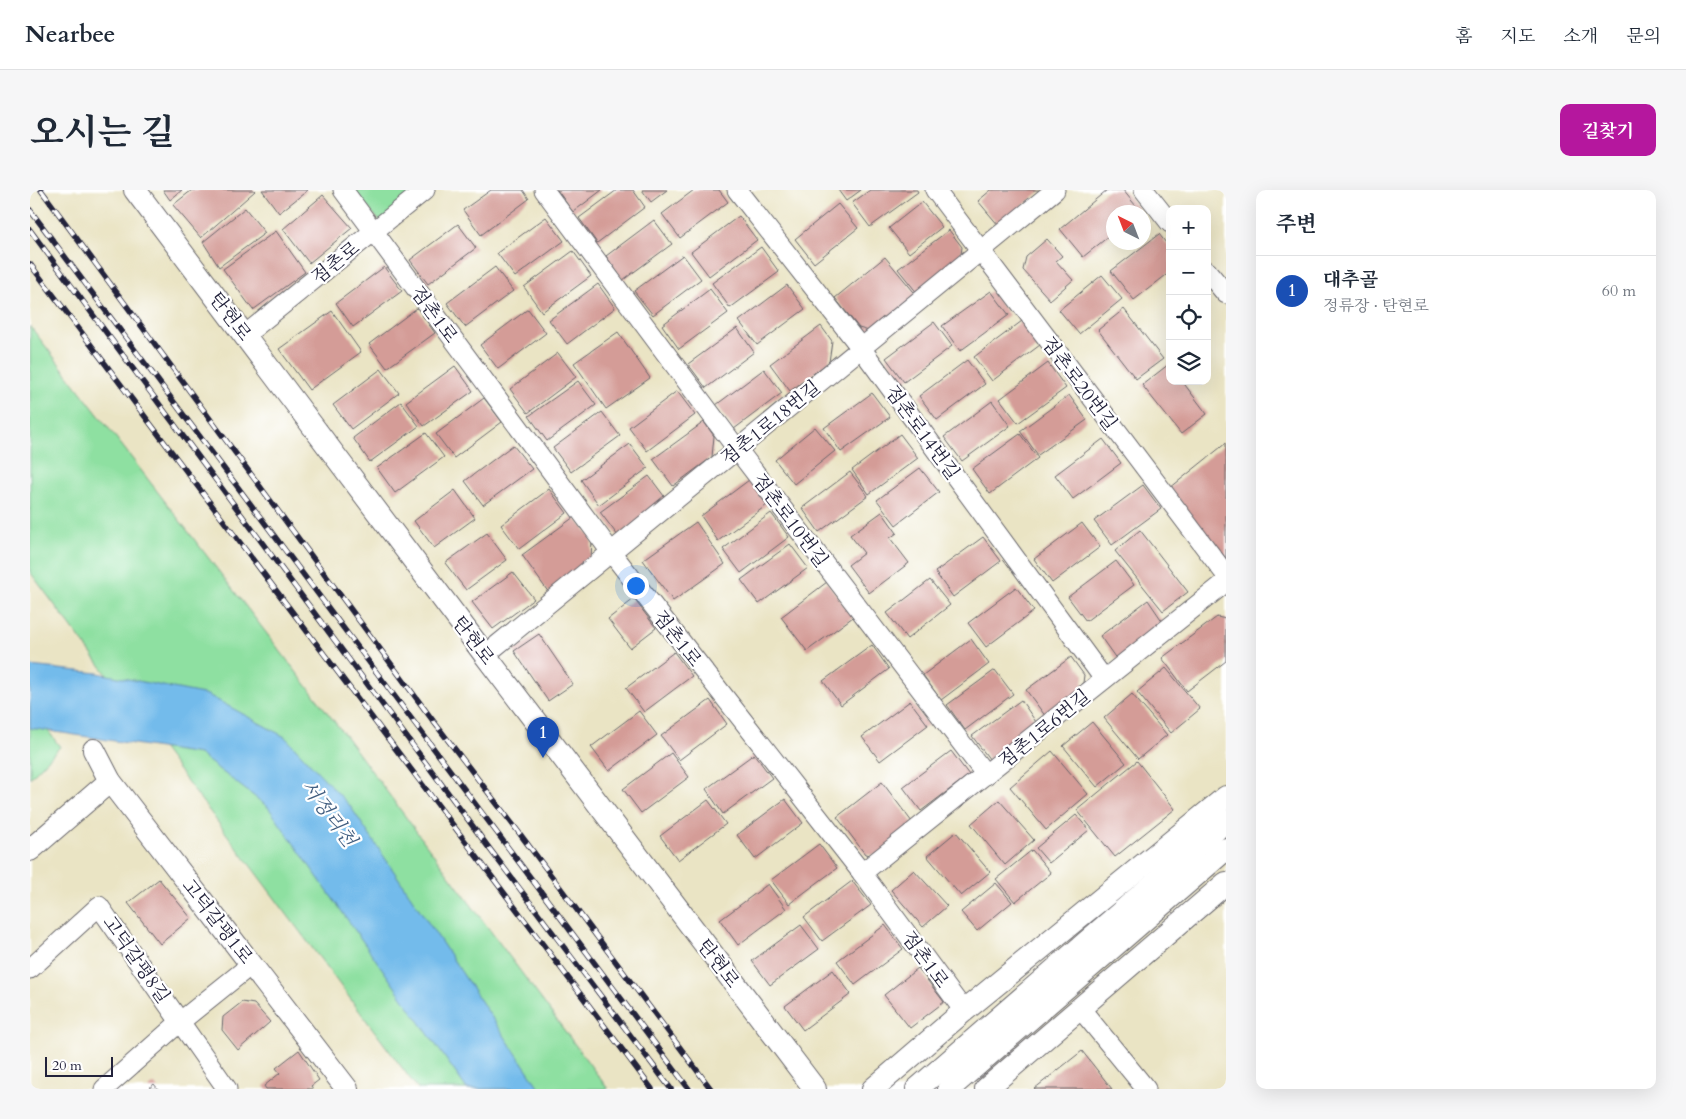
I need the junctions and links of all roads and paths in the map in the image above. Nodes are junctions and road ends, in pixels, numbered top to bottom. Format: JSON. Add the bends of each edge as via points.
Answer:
{"nodes":[{"id":1,"x":135,"y":190,"type":"edge"},
{"id":2,"x":343,"y":190,"type":"edge"},
{"id":3,"x":426,"y":190,"type":"edge"},
{"id":4,"x":544,"y":190,"type":"edge"},
{"id":5,"x":737,"y":190,"type":"edge"},
{"id":6,"x":935,"y":190,"type":"edge"},
{"id":7,"x":1055,"y":190,"type":"edge"},
{"id":8,"x":1144,"y":190,"type":"edge"},
{"id":9,"x":1166,"y":218,"type":"edge"},
{"id":10,"x":374,"y":231,"type":"junction"},
{"id":11,"x":980,"y":251,"type":"junction"},
{"id":12,"x":1211,"y":275,"type":"edge"},
{"id":13,"x":1226,"y":294,"type":"edge"},
{"id":14,"x":245,"y":335,"type":"junction"},
{"id":15,"x":861,"y":348,"type":"junction"},
{"id":16,"x":737,"y":449,"type":"junction"},
{"id":17,"x":611,"y":552,"type":"junction"},
{"id":18,"x":1226,"y":575,"type":"edge"},
{"id":19,"x":1226,"y":582,"type":"edge"},
{"id":20,"x":485,"y":655,"type":"junction"},
{"id":21,"x":1104,"y":679,"type":"junction"},
{"id":22,"x":94,"y":750,"type":"dead end"},
{"id":23,"x":986,"y":775,"type":"junction"},
{"id":24,"x":110,"y":781,"type":"junction"},
{"id":25,"x":1226,"y":797,"type":"edge"},
{"id":26,"x":1226,"y":821,"type":"edge"},
{"id":27,"x":1226,"y":849,"type":"edge"},
{"id":28,"x":30,"y":850,"type":"edge"},
{"id":29,"x":862,"y":873,"type":"junction"},
{"id":30,"x":1226,"y":883,"type":"edge"},
{"id":31,"x":252,"y":964,"type":"junction"},
{"id":32,"x":30,"y":969,"type":"edge"},
{"id":33,"x":1080,"y":1008,"type":"junction"},
{"id":34,"x":964,"y":1011,"type":"junction"},
{"id":35,"x":181,"y":1021,"type":"junction"},
{"id":36,"x":104,"y":1089,"type":"edge"},
{"id":37,"x":227,"y":1089,"type":"edge"},
{"id":38,"x":347,"y":1089,"type":"edge"},
{"id":39,"x":815,"y":1089,"type":"edge"},
{"id":40,"x":873,"y":1089,"type":"edge"},
{"id":41,"x":917,"y":1089,"type":"edge"},
{"id":42,"x":949,"y":1089,"type":"edge"},
{"id":43,"x":986,"y":1089,"type":"edge"},
{"id":44,"x":1146,"y":1089,"type":"edge"}],
"edges":[{"from":1,"to":14,"type":"street","name":"탄현로"},
{"from":2,"to":10,"type":"street","name":"점촌1로"},
{"from":3,"to":10,"type":"street","name":"점촌로"},
{"from":4,"to":16,"type":"street","name":"점촌로10번길"},
{"from":5,"to":15,"type":"street","name":"점촌로14번길"},
{"from":6,"to":11,"type":"street","name":"점촌로20번길"},
{"from":7,"to":11,"type":"street","name":"점촌1로18번길"},
{"from":8,"to":9,"type":"street"},
{"from":10,"to":14,"type":"street","name":"점촌로"},
{"from":10,"to":17,"type":"street","name":"점촌1로"},
{"from":11,"to":15,"type":"street","name":"점촌1로18번길"},
{"from":11,"to":18,"type":"street","name":"점촌로20번길"},
{"from":12,"to":13,"type":"street"},
{"from":14,"to":20,"type":"street","name":"탄현로"},
{"from":15,"to":16,"type":"street","name":"점촌1로18번길"},
{"from":15,"to":21,"type":"street","name":"점촌로14번길"},
{"from":16,"to":17,"type":"street","name":"점촌1로18번길"},
{"from":16,"to":23,"type":"street","name":"점촌로10번길"},
{"from":17,"to":20,"type":"street","name":"점촌1로18번길"},
{"from":17,"to":29,"type":"street","name":"점촌1로"},
{"from":19,"to":21,"type":"street","name":"점촌1로6번길"},
{"from":20,"to":39,"type":"street","name":"탄현로"},
{"from":21,"to":23,"type":"street","name":"점촌1로6번길"},
{"from":22,"to":24,"type":"street","name":"고덕갈평1로"},
{"from":23,"to":29,"type":"street","name":"점촌1로6번길"},
{"from":24,"to":28,"type":"street"},
{"from":24,"to":31,"type":"street","name":"고덕갈평1로"},
{"from":25,"to":34,"type":"street"},
{"from":26,"to":41,"type":"street"},
{"from":27,"to":42,"type":"street"},
{"from":29,"to":34,"type":"street","name":"점촌1로"},
{"from":30,"to":33,"type":"street"},
{"from":31,"to":35,"type":"street"},
{"from":31,"to":38,"type":"street","name":"고덕갈평1로"},
{"from":32,"to":35,"type":"street","name":"고덕갈평8길","via":[[99,906]]},
{"from":33,"to":43,"type":"street"},
{"from":33,"to":44,"type":"street"},
{"from":34,"to":40,"type":"street"},
{"from":35,"to":36,"type":"street"},
{"from":35,"to":37,"type":"street","name":"고덕갈평8길"}]}
